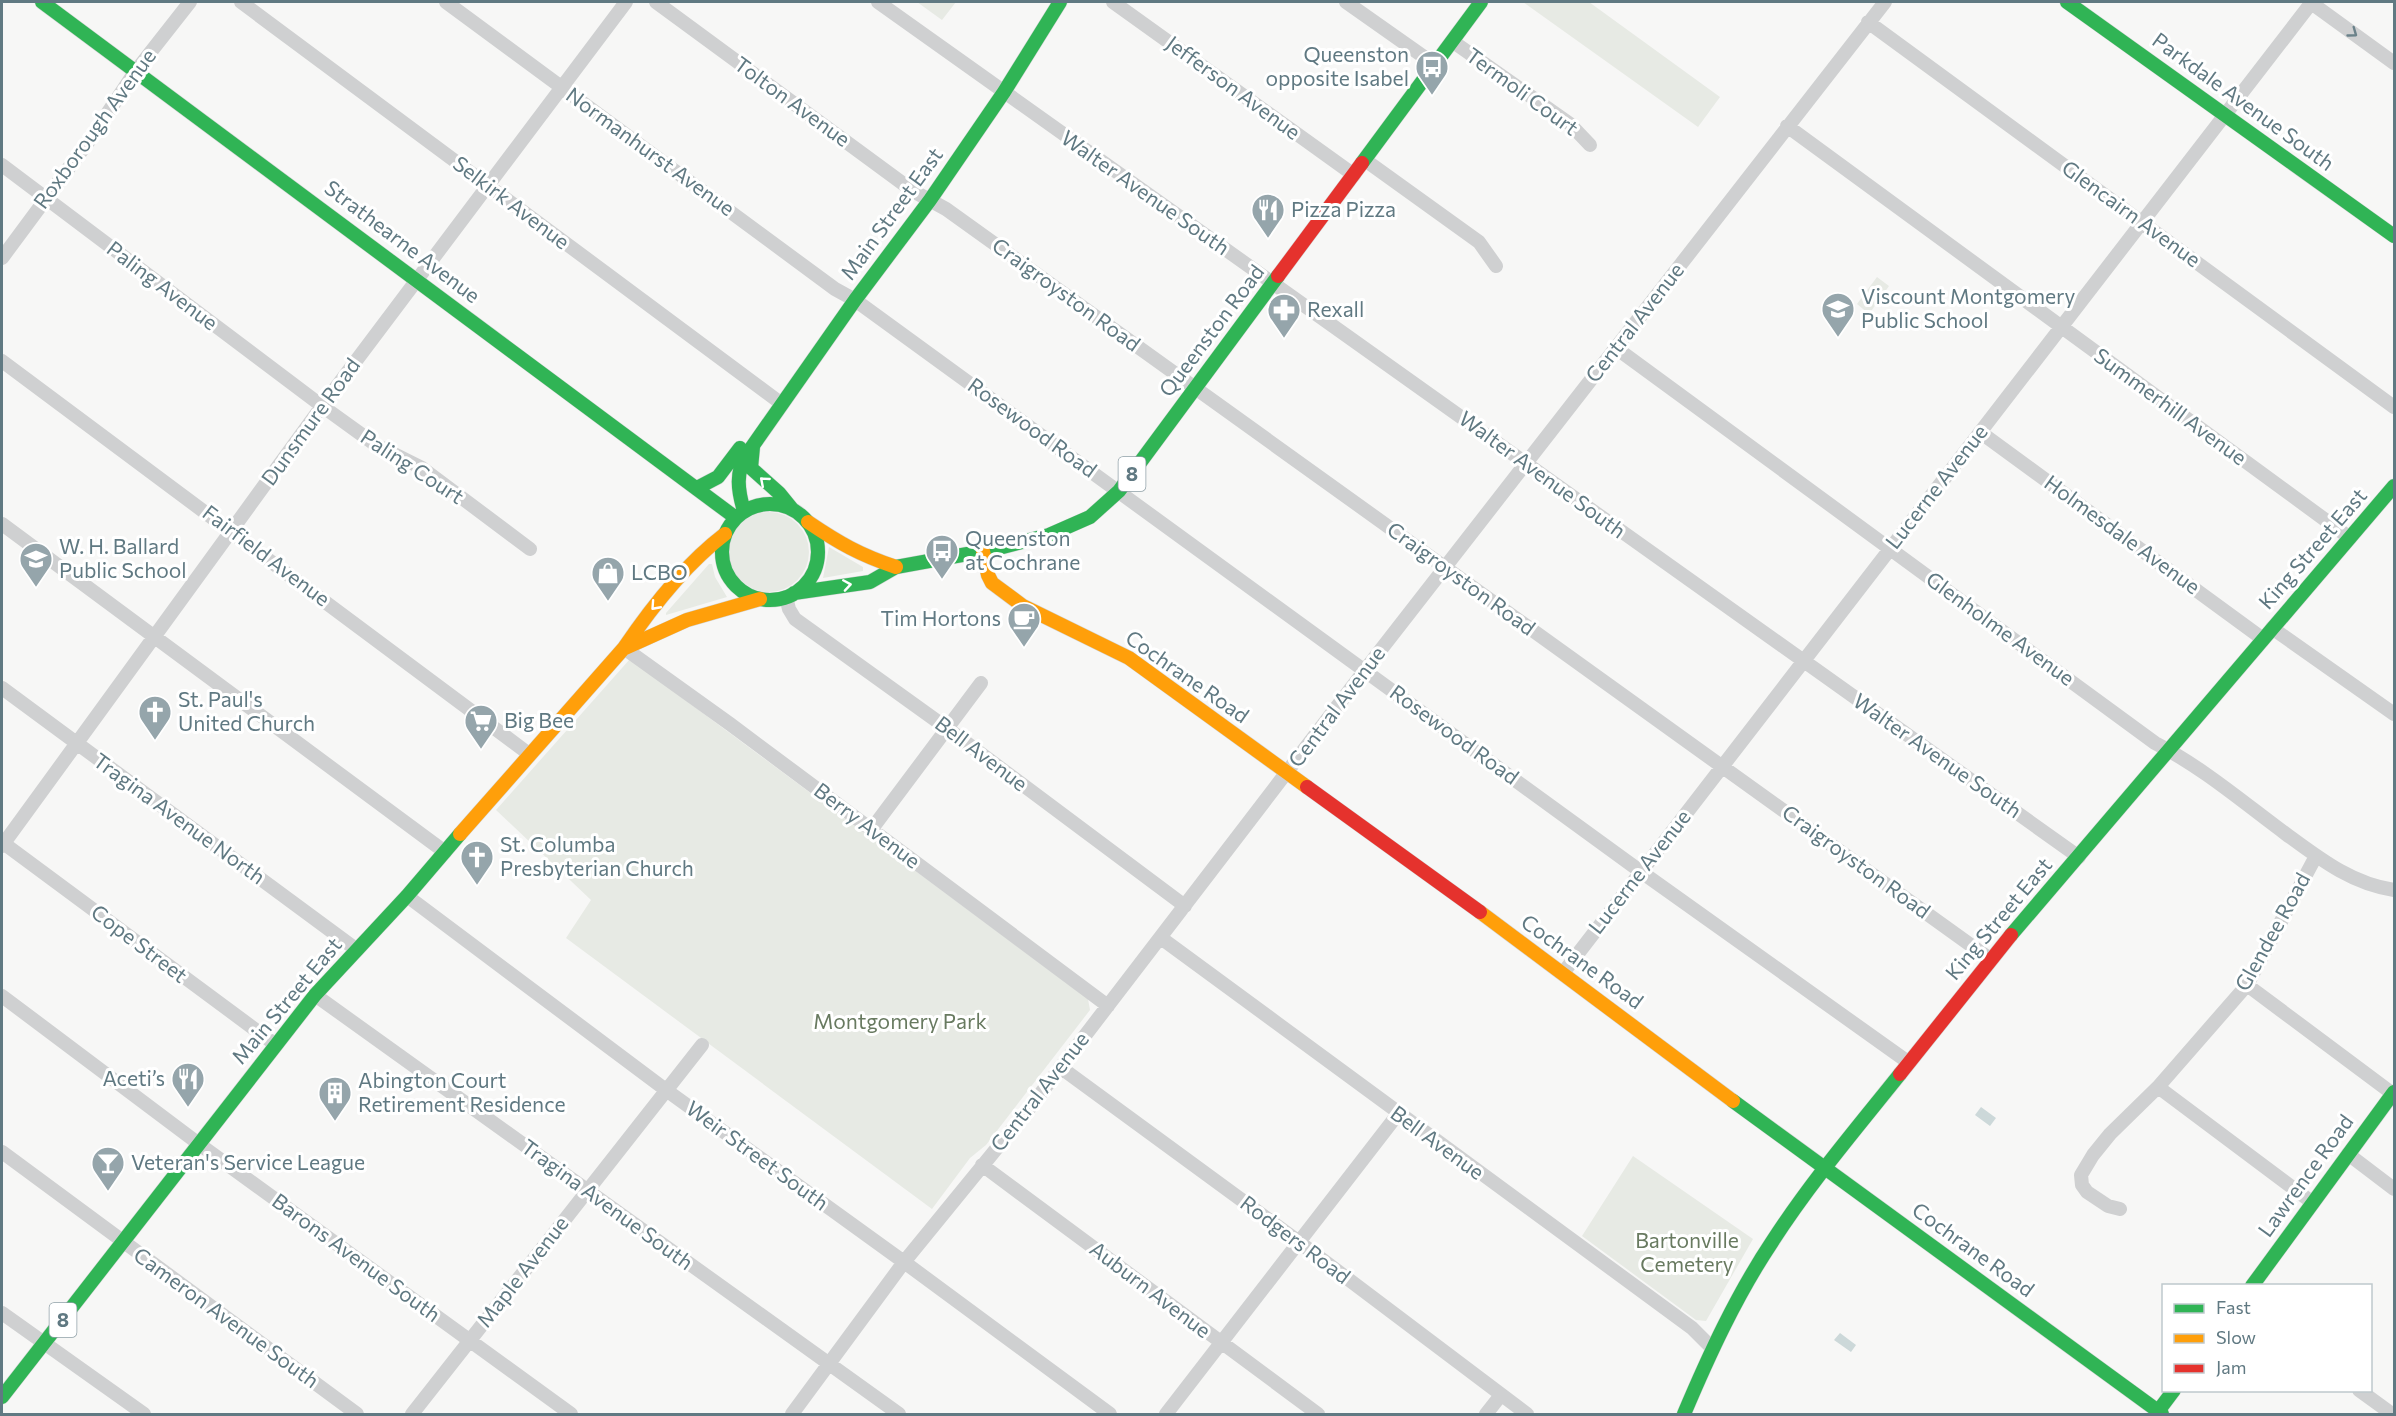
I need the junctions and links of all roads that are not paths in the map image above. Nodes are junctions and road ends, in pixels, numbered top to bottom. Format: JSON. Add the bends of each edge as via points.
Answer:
{"nodes":[{"id":1,"x":42,"y":2,"type":"edge"},
{"id":2,"x":190,"y":2,"type":"edge"},
{"id":3,"x":241,"y":2,"type":"edge"},
{"id":4,"x":446,"y":2,"type":"edge"},
{"id":5,"x":626,"y":2,"type":"edge"},
{"id":6,"x":656,"y":2,"type":"edge"},
{"id":7,"x":878,"y":2,"type":"edge"},
{"id":8,"x":1060,"y":2,"type":"edge"},
{"id":9,"x":1113,"y":2,"type":"edge"},
{"id":10,"x":1346,"y":2,"type":"edge"},
{"id":11,"x":1481,"y":2,"type":"edge"},
{"id":12,"x":1885,"y":2,"type":"edge"},
{"id":13,"x":2067,"y":2,"type":"edge"},
{"id":14,"x":2311,"y":2,"type":"edge"},
{"id":15,"x":1868,"y":22,"type":"junction"},
{"id":16,"x":1452,"y":41,"type":"junction"},
{"id":17,"x":2394,"y":63,"type":"edge"},
{"id":18,"x":1434,"y":64,"type":"junction"},
{"id":19,"x":135,"y":72,"type":"junction"},
{"id":20,"x":562,"y":87,"type":"junction"},
{"id":21,"x":1004,"y":92,"type":"junction"},
{"id":22,"x":2224,"y":115,"type":"junction"},
{"id":23,"x":1787,"y":126,"type":"junction"},
{"id":24,"x":1590,"y":145,"type":"dead end"},
{"id":25,"x":1365,"y":160,"type":"junction"},
{"id":26,"x":2,"y":165,"type":"edge"},
{"id":27,"x":1354,"y":175,"type":"junction"},
{"id":28,"x":488,"y":185,"type":"junction"},
{"id":29,"x":45,"y":198,"type":"junction"},
{"id":30,"x":930,"y":200,"type":"junction"},
{"id":31,"x":2142,"y":222,"type":"junction"},
{"id":32,"x":2394,"y":236,"type":"edge"},
{"id":33,"x":2,"y":258,"type":"edge"},
{"id":34,"x":1496,"y":266,"type":"dead end"},
{"id":35,"x":417,"y":279,"type":"junction"},
{"id":36,"x":1274,"y":284,"type":"junction"},
{"id":37,"x":855,"y":300,"type":"junction"},
{"id":38,"x":2061,"y":327,"type":"junction"},
{"id":39,"x":1616,"y":348,"type":"junction"},
{"id":40,"x":2,"y":360,"type":"edge"},
{"id":41,"x":1196,"y":388,"type":"junction"},
{"id":42,"x":782,"y":404,"type":"junction"},
{"id":43,"x":322,"y":406,"type":"junction"},
{"id":44,"x":2394,"y":407,"type":"edge"},
{"id":45,"x":1980,"y":432,"type":"junction"},
{"id":46,"x":757,"y":441,"type":"junction"},
{"id":47,"x":1526,"y":463,"type":"junction"},
{"id":48,"x":2394,"y":486,"type":"edge"},
{"id":49,"x":697,"y":488,"type":"junction"},
{"id":50,"x":1119,"y":491,"type":"junction"},
{"id":51,"x":792,"y":509,"type":"junction"},
{"id":52,"x":740,"y":514,"type":"junction"},
{"id":53,"x":808,"y":522,"type":"junction"},
{"id":54,"x":2,"y":524,"type":"edge"},
{"id":55,"x":231,"y":530,"type":"junction"},
{"id":56,"x":725,"y":534,"type":"junction"},
{"id":57,"x":2350,"y":538,"type":"junction"},
{"id":58,"x":1890,"y":548,"type":"junction"},
{"id":59,"x":530,"y":549,"type":"dead end"},
{"id":60,"x":983,"y":551,"type":"junction"},
{"id":61,"x":896,"y":567,"type":"junction"},
{"id":62,"x":1444,"y":567,"type":"junction"},
{"id":63,"x":790,"y":595,"type":"junction"},
{"id":64,"x":760,"y":599,"type":"junction"},
{"id":65,"x":2272,"y":628,"type":"junction"},
{"id":66,"x":154,"y":636,"type":"junction"},
{"id":67,"x":2263,"y":639,"type":"junction"},
{"id":68,"x":624,"y":648,"type":"junction"},
{"id":69,"x":1802,"y":661,"type":"junction"},
{"id":70,"x":1365,"y":670,"type":"junction"},
{"id":71,"x":981,"y":683,"type":"dead end"},
{"id":72,"x":2,"y":688,"type":"edge"},
{"id":73,"x":2391,"y":713,"type":"edge"},
{"id":74,"x":948,"y":729,"type":"junction"},
{"id":75,"x":77,"y":743,"type":"junction"},
{"id":76,"x":2168,"y":750,"type":"junction"},
{"id":77,"x":530,"y":754,"type":"junction"},
{"id":78,"x":1723,"y":766,"type":"junction"},
{"id":79,"x":1287,"y":773,"type":"junction"},
{"id":80,"x":871,"y":830,"type":"junction"},
{"id":81,"x":2,"y":844,"type":"edge"},
{"id":82,"x":445,"y":852,"type":"junction"},
{"id":83,"x":2316,"y":856,"type":"junction"},
{"id":84,"x":2079,"y":857,"type":"junction"},
{"id":85,"x":1640,"y":871,"type":"junction"},
{"id":86,"x":2394,"y":890,"type":"edge"},
{"id":87,"x":406,"y":896,"type":"junction"},
{"id":88,"x":1185,"y":906,"type":"junction"},
{"id":89,"x":1161,"y":938,"type":"junction"},
{"id":90,"x":357,"y":950,"type":"junction"},
{"id":91,"x":1990,"y":959,"type":"junction"},
{"id":92,"x":1563,"y":973,"type":"junction"},
{"id":93,"x":2247,"y":986,"type":"junction"},
{"id":94,"x":315,"y":995,"type":"junction"},
{"id":95,"x":2,"y":996,"type":"edge"},
{"id":96,"x":1108,"y":1006,"type":"junction"},
{"id":97,"x":276,"y":1045,"type":"junction"},
{"id":98,"x":702,"y":1045,"type":"dead end"},
{"id":99,"x":1908,"y":1062,"type":"junction"},
{"id":100,"x":1060,"y":1067,"type":"junction"},
{"id":101,"x":2158,"y":1087,"type":"junction"},
{"id":102,"x":666,"y":1090,"type":"junction"},
{"id":103,"x":2394,"y":1093,"type":"edge"},
{"id":104,"x":1398,"y":1114,"type":"junction"},
{"id":105,"x":200,"y":1144,"type":"junction"},
{"id":106,"x":2,"y":1152,"type":"edge"},
{"id":107,"x":2348,"y":1155,"type":"junction"},
{"id":108,"x":982,"y":1165,"type":"junction"},
{"id":109,"x":1826,"y":1170,"type":"junction"},
{"id":110,"x":2394,"y":1189,"type":"edge"},
{"id":111,"x":586,"y":1190,"type":"junction"},
{"id":112,"x":2313,"y":1203,"type":"junction"},
{"id":113,"x":2120,"y":1209,"type":"dead end"},
{"id":114,"x":123,"y":1242,"type":"junction"},
{"id":115,"x":1299,"y":1242,"type":"junction"},
{"id":116,"x":904,"y":1262,"type":"junction"},
{"id":117,"x":2253,"y":1284,"type":"edge"},
{"id":118,"x":2,"y":1312,"type":"edge"},
{"id":119,"x":469,"y":1341,"type":"junction"},
{"id":120,"x":45,"y":1343,"type":"junction"},
{"id":121,"x":1221,"y":1343,"type":"junction"},
{"id":122,"x":1712,"y":1348,"type":"junction"},
{"id":123,"x":830,"y":1365,"type":"junction"},
{"id":124,"x":2173,"y":1392,"type":"edge"},
{"id":125,"x":2362,"y":1392,"type":"edge"},
{"id":126,"x":1501,"y":1395,"type":"junction"},
{"id":127,"x":2,"y":1397,"type":"edge"},
{"id":128,"x":144,"y":1414,"type":"edge"},
{"id":129,"x":357,"y":1414,"type":"edge"},
{"id":130,"x":412,"y":1414,"type":"edge"},
{"id":131,"x":571,"y":1414,"type":"edge"},
{"id":132,"x":792,"y":1414,"type":"edge"},
{"id":133,"x":899,"y":1414,"type":"edge"},
{"id":134,"x":1110,"y":1414,"type":"edge"},
{"id":135,"x":1167,"y":1414,"type":"edge"},
{"id":136,"x":1318,"y":1414,"type":"edge"},
{"id":137,"x":1486,"y":1414,"type":"edge"},
{"id":138,"x":1527,"y":1414,"type":"edge"},
{"id":139,"x":1684,"y":1414,"type":"edge"},
{"id":140,"x":2159,"y":1414,"type":"edge"},
{"id":141,"x":2392,"y":1414,"type":"edge"}],
"edges":[{"from":1,"to":19,"type":"main road","name":"Strathearne Avenue"},
{"from":2,"to":19,"type":"street","name":"Roxborough Avenue"},
{"from":3,"to":28,"type":"street","name":"Selkirk Avenue"},
{"from":4,"to":20,"type":"street","name":"Normanhurst Avenue"},
{"from":5,"to":20,"type":"street","name":"Dunsmure Road"},
{"from":6,"to":30,"type":"street","name":"Tolton Avenue"},
{"from":7,"to":21,"type":"street","name":"Walter Avenue South"},
{"from":8,"to":21,"type":"main road","name":"Main Street East"},
{"from":9,"to":27,"type":"street","name":"Jefferson Avenue"},
{"from":10,"to":18,"type":"street"},
{"from":11,"to":16,"type":"main road","name":"Queenston Road","number":"8"},
{"from":12,"to":15,"type":"street","name":"Central Avenue"},
{"from":13,"to":22,"type":"main road","name":"Parkdale Avenue South"},
{"from":14,"to":17,"type":"street","one_way":true},
{"from":14,"to":22,"type":"street","name":"Lucerne Avenue"},
{"from":15,"to":23,"type":"street","name":"Central Avenue"},
{"from":15,"to":31,"type":"street","name":"Glencairn Avenue"},
{"from":16,"to":18,"type":"main road","name":"Queenston Road","number":"8"},
{"from":16,"to":24,"type":"street","name":"Termoli Court","via":[[1570,124]]},
{"from":18,"to":25,"type":"main road","name":"Queenston Road","number":"8"},
{"from":19,"to":29,"type":"street","name":"Roxborough Avenue"},
{"from":19,"to":35,"type":"main road","name":"Strathearne Avenue"},
{"from":20,"to":28,"type":"street","name":"Dunsmure Road"},
{"from":20,"to":37,"type":"street","name":"Normanhurst Avenue"},
{"from":21,"to":30,"type":"main road","name":"Main Street East"},
{"from":21,"to":36,"type":"street","name":"Walter Avenue South"},
{"from":22,"to":31,"type":"street","name":"Lucerne Avenue"},
{"from":22,"to":32,"type":"main road","name":"Parkdale Avenue South"},
{"from":23,"to":38,"type":"street","name":"Summerhill Avenue"},
{"from":23,"to":39,"type":"street","name":"Central Avenue"},
{"from":25,"to":27,"type":"main road","name":"Queenston Road","number":"8"},
{"from":25,"to":34,"type":"street","via":[[1479,242]]},
{"from":26,"to":29,"type":"street","name":"Paling Avenue"},
{"from":27,"to":36,"type":"main road","name":"Queenston Road","number":"8"},
{"from":28,"to":35,"type":"street","name":"Dunsmure Road"},
{"from":28,"to":42,"type":"street","name":"Selkirk Avenue"},
{"from":29,"to":33,"type":"street","name":"Roxborough Avenue"},
{"from":29,"to":43,"type":"street","name":"Paling Avenue"},
{"from":30,"to":37,"type":"main road","name":"Main Street East"},
{"from":30,"to":41,"type":"street","name":"Craigroyston Road"},
{"from":31,"to":38,"type":"street","name":"Lucerne Avenue"},
{"from":31,"to":44,"type":"street","name":"Glencairn Avenue"},
{"from":35,"to":43,"type":"street","name":"Dunsmure Road"},
{"from":35,"to":49,"type":"main road","name":"Strathearne Avenue"},
{"from":36,"to":41,"type":"main road","name":"Queenston Road","number":"8"},
{"from":36,"to":47,"type":"street","name":"Walter Avenue South"},
{"from":37,"to":42,"type":"main road","name":"Main Street East"},
{"from":37,"to":50,"type":"street","name":"Rosewood Road"},
{"from":38,"to":45,"type":"street","name":"Lucerne Avenue"},
{"from":38,"to":57,"type":"street","name":"Summerhill Avenue"},
{"from":39,"to":47,"type":"street","name":"Central Avenue"},
{"from":39,"to":58,"type":"street","name":"Glenholme Avenue"},
{"from":40,"to":55,"type":"street","name":"Fairfield Avenue"},
{"from":41,"to":50,"type":"main road","name":"Queenston Road","number":"8"},
{"from":41,"to":62,"type":"street","name":"Craigroyston Road"},
{"from":42,"to":46,"type":"main road","name":"Main Street East"},
{"from":43,"to":55,"type":"street","name":"Dunsmure Road"},
{"from":43,"to":59,"type":"street","name":"Paling Court","via":[[376,445],[422,468]]},
{"from":45,"to":58,"type":"street","name":"Lucerne Avenue"},
{"from":45,"to":67,"type":"street","name":"Holmesdale Avenue"},
{"from":46,"to":49,"type":"main road","via":[[739,449],[714,482]]},
{"from":51,"to":46,"type":"main road","one_way":true,"via":[[751,468]]},
{"from":46,"to":52,"type":"main road","name":"Main Street East","via":[[743,456],[739,468]]},
{"from":47,"to":62,"type":"street","name":"Central Avenue"},
{"from":47,"to":69,"type":"street","name":"Walter Avenue South"},
{"from":48,"to":57,"type":"main road","name":"King Street East"},
{"from":49,"to":52,"type":"main road","name":"Strathearne Avenue"},
{"from":50,"to":60,"type":"main road","name":"Queenston Road","number":"8","via":[[1090,517],[1072,527]]},
{"from":50,"to":70,"type":"street","name":"Rosewood Road"},
{"from":51,"to":52,"type":"main road","via":[[769,503]]},
{"from":51,"to":53,"type":"main road"},
{"from":52,"to":56,"type":"main road"},
{"from":53,"to":61,"type":"main road","name":"Queenston Road","number":"8","via":[[847,548]]},
{"from":53,"to":63,"type":"main road","via":[[817,543],[816,567],[809,580]]},
{"from":54,"to":66,"type":"street"},
{"from":55,"to":66,"type":"street","name":"Dunsmure Road"},
{"from":55,"to":77,"type":"street","name":"Fairfield Avenue"},
{"from":56,"to":64,"type":"main road","via":[[722,559],[726,573],[744,593]]},
{"from":56,"to":68,"type":"main road","name":"Main Street East","number":"8","one_way":true,"via":[[708,547],[642,621]]},
{"from":57,"to":65,"type":"main road","name":"King Street East"},
{"from":58,"to":69,"type":"street","name":"Lucerne Avenue"},
{"from":58,"to":76,"type":"street","name":"Glenholme Avenue"},
{"from":60,"to":61,"type":"main road","name":"Queenston Road","number":"8"},
{"from":60,"to":79,"type":"main road","name":"Cochrane Road","via":[[992,583],[1023,606],[1129,658]]},
{"from":63,"to":61,"type":"main road","name":"Queenston Road","number":"8","one_way":true,"via":[[870,582]]},
{"from":62,"to":70,"type":"street","name":"Central Avenue"},
{"from":62,"to":78,"type":"street","name":"Craigroyston Road"},
{"from":63,"to":64,"type":"main road"},
{"from":63,"to":74,"type":"street","name":"Bell Avenue","via":[[789,609],[795,619]]},
{"from":64,"to":68,"type":"main road","name":"Main Street East","number":"8","via":[[687,620]]},
{"from":65,"to":67,"type":"main road","name":"King Street East"},
{"from":65,"to":73,"type":"street"},
{"from":66,"to":75,"type":"street","name":"Dunsmure Road"},
{"from":66,"to":82,"type":"street"},
{"from":67,"to":76,"type":"main road","name":"King Street East"},
{"from":68,"to":77,"type":"main road","name":"Main Street East","number":"8"},
{"from":68,"to":80,"type":"street","name":"Berry Avenue"},
{"from":69,"to":78,"type":"street","name":"Lucerne Avenue"},
{"from":69,"to":84,"type":"street","name":"Walter Avenue South"},
{"from":70,"to":79,"type":"street","name":"Central Avenue"},
{"from":70,"to":85,"type":"street","name":"Rosewood Road"},
{"from":71,"to":74,"type":"street"},
{"from":72,"to":75,"type":"street","name":"Tragina Avenue North"},
{"from":74,"to":80,"type":"street"},
{"from":74,"to":88,"type":"street","name":"Bell Avenue"},
{"from":75,"to":81,"type":"street","name":"Dunsmure Road"},
{"from":75,"to":90,"type":"street","name":"Tragina Avenue North"},
{"from":76,"to":83,"type":"street","name":"Glenholme Avenue"},
{"from":76,"to":84,"type":"main road","name":"King Street East"},
{"from":77,"to":82,"type":"main road","name":"Main Street East","number":"8"},
{"from":78,"to":85,"type":"street","name":"Lucerne Avenue"},
{"from":78,"to":91,"type":"street","name":"Craigroyston Road"},
{"from":79,"to":88,"type":"street","name":"Central Avenue"},
{"from":79,"to":92,"type":"main road","name":"Cochrane Road"},
{"from":80,"to":96,"type":"street","name":"Berry Avenue"},
{"from":81,"to":97,"type":"street","name":"Cope Street"},
{"from":82,"to":87,"type":"main road","name":"Main Street East","number":"8"},
{"from":83,"to":86,"type":"street","name":"Glenholme Avenue","via":[[2344,874]]},
{"from":83,"to":93,"type":"street","name":"Glendee Road"},
{"from":84,"to":91,"type":"main road","name":"King Street East"},
{"from":85,"to":92,"type":"street","name":"Lucerne Avenue"},
{"from":85,"to":99,"type":"street","name":"Rosewood Road"},
{"from":87,"to":90,"type":"main road","name":"Main Street East","number":"8"},
{"from":87,"to":102,"type":"street","name":"Weir Street South"},
{"from":88,"to":89,"type":"street","name":"Central Avenue"},
{"from":89,"to":96,"type":"street","name":"Central Avenue"},
{"from":89,"to":104,"type":"street","name":"Bell Avenue"},
{"from":90,"to":94,"type":"main road","name":"Main Street East","number":"8"},
{"from":91,"to":99,"type":"main road","name":"King Street East"},
{"from":92,"to":109,"type":"main road","name":"Cochrane Road"},
{"from":93,"to":101,"type":"street","name":"Glendee Road"},
{"from":93,"to":103,"type":"street"},
{"from":94,"to":97,"type":"main road","name":"Main Street East","number":"8"},
{"from":94,"to":111,"type":"street","name":"Tragina Avenue South"},
{"from":95,"to":105,"type":"street","name":"Barons Avenue South"},
{"from":96,"to":100,"type":"street","name":"Central Avenue"},
{"from":97,"to":105,"type":"main road","name":"Main Street East","number":"8"},
{"from":98,"to":102,"type":"street","name":"Maple Avenue"},
{"from":99,"to":109,"type":"main road","name":"King Street East"},
{"from":100,"to":108,"type":"street","name":"Central Avenue"},
{"from":100,"to":115,"type":"street","name":"Rodgers Road"},
{"from":101,"to":112,"type":"street"},
{"from":101,"to":113,"type":"street","name":"Glendee Road","via":[[2110,1134],[2082,1175],[2087,1192]]},
{"from":102,"to":111,"type":"street","name":"Maple Avenue"},
{"from":102,"to":116,"type":"street","name":"Weir Street South"},
{"from":103,"to":107,"type":"main road","name":"Lawrence Road"},
{"from":104,"to":115,"type":"street"},
{"from":104,"to":122,"type":"street","name":"Bell Avenue","via":[[1683,1321]]},
{"from":105,"to":114,"type":"main road","name":"Main Street East","number":"8"},
{"from":105,"to":119,"type":"street","name":"Barons Avenue South"},
{"from":106,"to":114,"type":"street","name":"Cameron Avenue South"},
{"from":107,"to":110,"type":"street"},
{"from":107,"to":112,"type":"main road","name":"Lawrence Road"},
{"from":108,"to":116,"type":"street","name":"Central Avenue"},
{"from":108,"to":121,"type":"street","name":"Auburn Avenue"},
{"from":109,"to":122,"type":"main road","name":"King Street East","via":[[1771,1243]]},
{"from":109,"to":140,"type":"main road","name":"Cochrane Road"},
{"from":111,"to":119,"type":"street","name":"Maple Avenue"},
{"from":111,"to":123,"type":"street","name":"Tragina Avenue South"},
{"from":112,"to":117,"type":"main road","name":"Lawrence Road"},
{"from":114,"to":120,"type":"main road","name":"Main Street East","number":"8"},
{"from":114,"to":129,"type":"street","name":"Cameron Avenue South"},
{"from":115,"to":121,"type":"street"},
{"from":115,"to":126,"type":"street","name":"Rodgers Road"},
{"from":116,"to":123,"type":"street","name":"Central Avenue"},
{"from":116,"to":134,"type":"street","name":"Weir Street South"},
{"from":118,"to":120,"type":"street"},
{"from":119,"to":130,"type":"street","name":"Maple Avenue"},
{"from":119,"to":131,"type":"street","name":"Barons Avenue South"},
{"from":120,"to":127,"type":"main road","name":"Main Street East","number":"8"},
{"from":120,"to":128,"type":"street"},
{"from":121,"to":135,"type":"street"},
{"from":121,"to":136,"type":"street","name":"Auburn Avenue"},
{"from":122,"to":139,"type":"main road","name":"King Street East"},
{"from":123,"to":132,"type":"street","name":"Central Avenue"},
{"from":123,"to":133,"type":"street","name":"Tragina Avenue South"},
{"from":124,"to":140,"type":"main road"},
{"from":125,"to":141,"type":"street"},
{"from":126,"to":137,"type":"street"},
{"from":126,"to":138,"type":"street","name":"Rodgers Road"}]}
